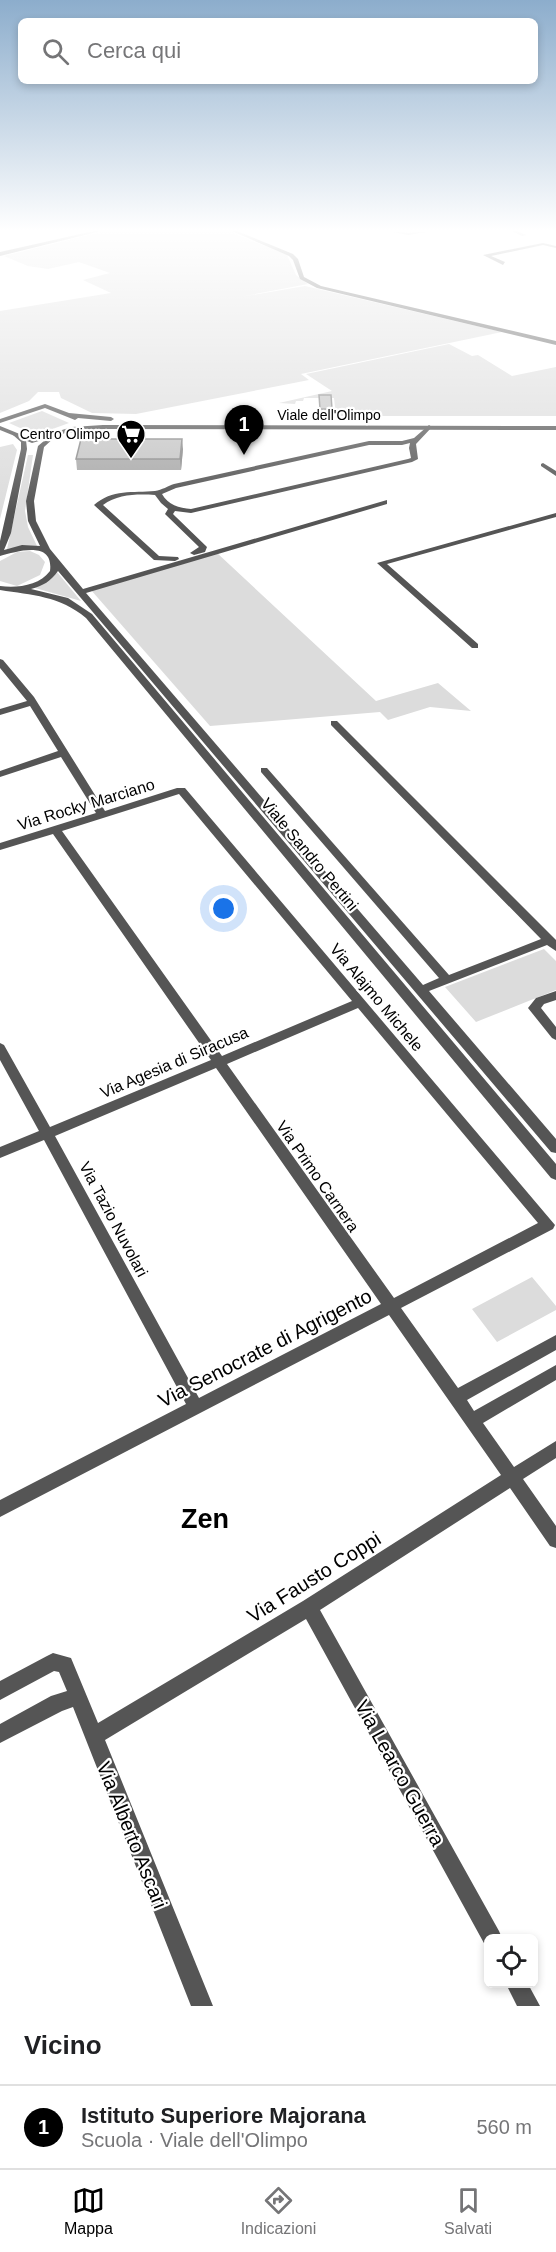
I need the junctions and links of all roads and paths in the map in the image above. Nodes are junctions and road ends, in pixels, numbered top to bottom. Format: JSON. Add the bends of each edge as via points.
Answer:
{"nodes":[{"id":1,"x":478,"y":325,"type":"edge"},
{"id":2,"x":556,"y":343,"type":"edge"},
{"id":3,"x":69,"y":415,"type":"junction"},
{"id":4,"x":0,"y":419,"type":"edge"},
{"id":5,"x":556,"y":420,"type":"edge"},
{"id":6,"x":429,"y":428,"type":"junction"},
{"id":7,"x":556,"y":428,"type":"edge"},
{"id":8,"x":2,"y":429,"type":"edge"},
{"id":9,"x":66,"y":431,"type":"junction"},
{"id":10,"x":16,"y":435,"type":"junction"},
{"id":11,"x":53,"y":436,"type":"junction"},
{"id":12,"x":417,"y":439,"type":"junction"},
{"id":13,"x":543,"y":465,"type":"dead end"},
{"id":14,"x":556,"y":474,"type":"edge"},
{"id":15,"x":158,"y":493,"type":"junction"},
{"id":16,"x":384,"y":502,"type":"dead end"},
{"id":17,"x":172,"y":509,"type":"junction"},
{"id":18,"x":556,"y":515,"type":"edge"},
{"id":19,"x":0,"y":552,"type":"edge"},
{"id":20,"x":46,"y":552,"type":"junction"},
{"id":21,"x":54,"y":561,"type":"junction"},
{"id":22,"x":0,"y":590,"type":"edge"},
{"id":23,"x":14,"y":590,"type":"junction"},
{"id":24,"x":82,"y":592,"type":"junction"},
{"id":25,"x":475,"y":646,"type":"dead end"},
{"id":26,"x":0,"y":662,"type":"edge"},
{"id":27,"x":32,"y":702,"type":"junction"},
{"id":28,"x":0,"y":712,"type":"edge"},
{"id":29,"x":334,"y":723,"type":"dead end"},
{"id":30,"x":63,"y":753,"type":"junction"},
{"id":31,"x":264,"y":770,"type":"dead end"},
{"id":32,"x":0,"y":774,"type":"edge"},
{"id":33,"x":181,"y":790,"type":"joint"},
{"id":34,"x":100,"y":813,"type":"junction"},
{"id":35,"x":55,"y":829,"type":"junction"},
{"id":36,"x":0,"y":846,"type":"edge"},
{"id":37,"x":553,"y":943,"type":"edge"},
{"id":38,"x":447,"y":980,"type":"junction"},
{"id":39,"x":421,"y":990,"type":"junction"},
{"id":40,"x":556,"y":995,"type":"edge"},
{"id":41,"x":360,"y":1002,"type":"junction"},
{"id":42,"x":556,"y":1035,"type":"edge"},
{"id":43,"x":0,"y":1048,"type":"edge"},
{"id":44,"x":218,"y":1062,"type":"junction"},
{"id":45,"x":47,"y":1134,"type":"junction"},
{"id":46,"x":556,"y":1148,"type":"edge"},
{"id":47,"x":0,"y":1153,"type":"edge"},
{"id":48,"x":556,"y":1174,"type":"edge"},
{"id":49,"x":548,"y":1225,"type":"joint"},
{"id":50,"x":391,"y":1307,"type":"junction"},
{"id":51,"x":556,"y":1342,"type":"edge"},
{"id":52,"x":556,"y":1372,"type":"edge"},
{"id":53,"x":456,"y":1398,"type":"junction"},
{"id":54,"x":196,"y":1407,"type":"junction"},
{"id":55,"x":472,"y":1421,"type":"junction"},
{"id":56,"x":556,"y":1449,"type":"edge"},
{"id":57,"x":511,"y":1477,"type":"junction"},
{"id":58,"x":0,"y":1509,"type":"edge"},
{"id":59,"x":556,"y":1540,"type":"edge"},
{"id":60,"x":309,"y":1607,"type":"junction"},
{"id":61,"x":0,"y":1691,"type":"edge"},
{"id":62,"x":76,"y":1697,"type":"junction"},
{"id":63,"x":0,"y":1734,"type":"edge"},
{"id":64,"x":93,"y":1737,"type":"junction"},
{"id":65,"x":490,"y":1934,"type":"edge"},
{"id":66,"x":520,"y":1988,"type":"edge"},
{"id":67,"x":202,"y":2006,"type":"edge"},
{"id":68,"x":529,"y":2006,"type":"edge"}],
"edges":[{"from":1,"to":2,"type":"street"},
{"from":3,"to":4,"type":"street","name":"Viale dell'Olimpo","via":[[45,406]]},
{"from":3,"to":5,"type":"street","name":"Viale dell'Olimpo","via":[[104,419]]},
{"from":3,"to":9,"type":"street","via":[[79,423]]},
{"from":6,"to":7,"type":"street","name":"Viale dell'Olimpo"},
{"from":6,"to":9,"type":"street","name":"Viale dell'Olimpo","via":[[97,427]]},
{"from":6,"to":12,"type":"street"},
{"from":8,"to":10,"type":"street"},
{"from":9,"to":11,"type":"street","name":"Viale dell'Olimpo"},
{"from":10,"to":11,"type":"street","name":"Viale dell'Olimpo","via":[[32,441]]},
{"from":10,"to":19,"type":"street","via":[[24,441],[24,449]]},
{"from":11,"to":20,"type":"street","name":"Viale Sandro Pertini","via":[[41,446],[30,501],[32,521]]},
{"from":12,"to":15,"type":"street","via":[[369,443],[174,486]]},
{"from":12,"to":17,"type":"street","via":[[411,451],[415,459],[410,461],[191,511]]},
{"from":13,"to":14,"type":"street"},
{"from":15,"to":17,"type":"street"},
{"from":15,"to":17,"type":"street","via":[[137,492],[98,505],[162,560],[203,547],[169,514]]},
{"from":16,"to":24,"type":"street"},
{"from":18,"to":25,"type":"street","via":[[381,563]]},
{"from":19,"to":20,"type":"street","via":[[21,547]]},
{"from":20,"to":21,"type":"street","name":"Viale Sandro Pertini"},
{"from":21,"to":23,"type":"street","via":[[53,571],[37,585]]},
{"from":21,"to":24,"type":"street","name":"Viale Sandro Pertini"},
{"from":22,"to":23,"type":"street"},
{"from":23,"to":48,"type":"street","name":"Viale Sandro Pertini","via":[[56,596],[89,616]]},
{"from":24,"to":39,"type":"street","name":"Viale Sandro Pertini"},
{"from":26,"to":27,"type":"street"},
{"from":27,"to":28,"type":"street"},
{"from":27,"to":30,"type":"street"},
{"from":29,"to":37,"type":"street"},
{"from":30,"to":32,"type":"street"},
{"from":30,"to":34,"type":"street"},
{"from":31,"to":38,"type":"street"},
{"from":33,"to":34,"type":"street","name":"Via Rocky Marciano"},
{"from":33,"to":41,"type":"street","name":"Via Alajmo Michele"},
{"from":34,"to":35,"type":"street","name":"Via Rocky Marciano"},
{"from":35,"to":36,"type":"street","name":"Via Rocky Marciano"},
{"from":35,"to":44,"type":"street","name":"Via Primo Carnera"},
{"from":37,"to":38,"type":"street"},
{"from":38,"to":39,"type":"street"},
{"from":39,"to":46,"type":"street","name":"Viale Sandro Pertini"},
{"from":40,"to":42,"type":"street","via":[[534,1008]]},
{"from":41,"to":44,"type":"street","name":"Via Agesia di Siracusa"},
{"from":41,"to":49,"type":"street","name":"Via Alajmo Michele"},
{"from":43,"to":45,"type":"street","name":"Via Tazio Nuvolari"},
{"from":44,"to":45,"type":"street","name":"Via Agesia di Siracusa"},
{"from":44,"to":50,"type":"street","name":"Via Primo Carnera"},
{"from":45,"to":47,"type":"street","name":"Via Agesia di Siracusa"},
{"from":45,"to":54,"type":"street","name":"Via Tazio Nuvolari"},
{"from":49,"to":50,"type":"street","name":"Via Senocrate di Agrigento"},
{"from":50,"to":53,"type":"street","name":"Via Primo Carnera"},
{"from":50,"to":54,"type":"street","name":"Via Senocrate di Agrigento"},
{"from":51,"to":53,"type":"street"},
{"from":52,"to":55,"type":"street"},
{"from":53,"to":55,"type":"street","name":"Via Primo Carnera"},
{"from":54,"to":58,"type":"street","name":"Via Senocrate di Agrigento"},
{"from":55,"to":57,"type":"street","name":"Via Primo Carnera"},
{"from":56,"to":57,"type":"street","name":"Via Fausto Coppi"},
{"from":57,"to":59,"type":"street","name":"Via Primo Carnera"},
{"from":57,"to":60,"type":"street","name":"Via Fausto Coppi"},
{"from":60,"to":64,"type":"street","name":"Via Fausto Coppi"},
{"from":60,"to":65,"type":"street","name":"Via Learco Guerra"},
{"from":61,"to":62,"type":"street","name":"Via Alberto Ascari","via":[[53,1662],[65,1664]]},
{"from":62,"to":63,"type":"street","via":[[58,1702]]},
{"from":62,"to":64,"type":"street","name":"Via Alberto Ascari"},
{"from":64,"to":67,"type":"street","name":"Via Alberto Ascari"},
{"from":66,"to":68,"type":"street"}]}
